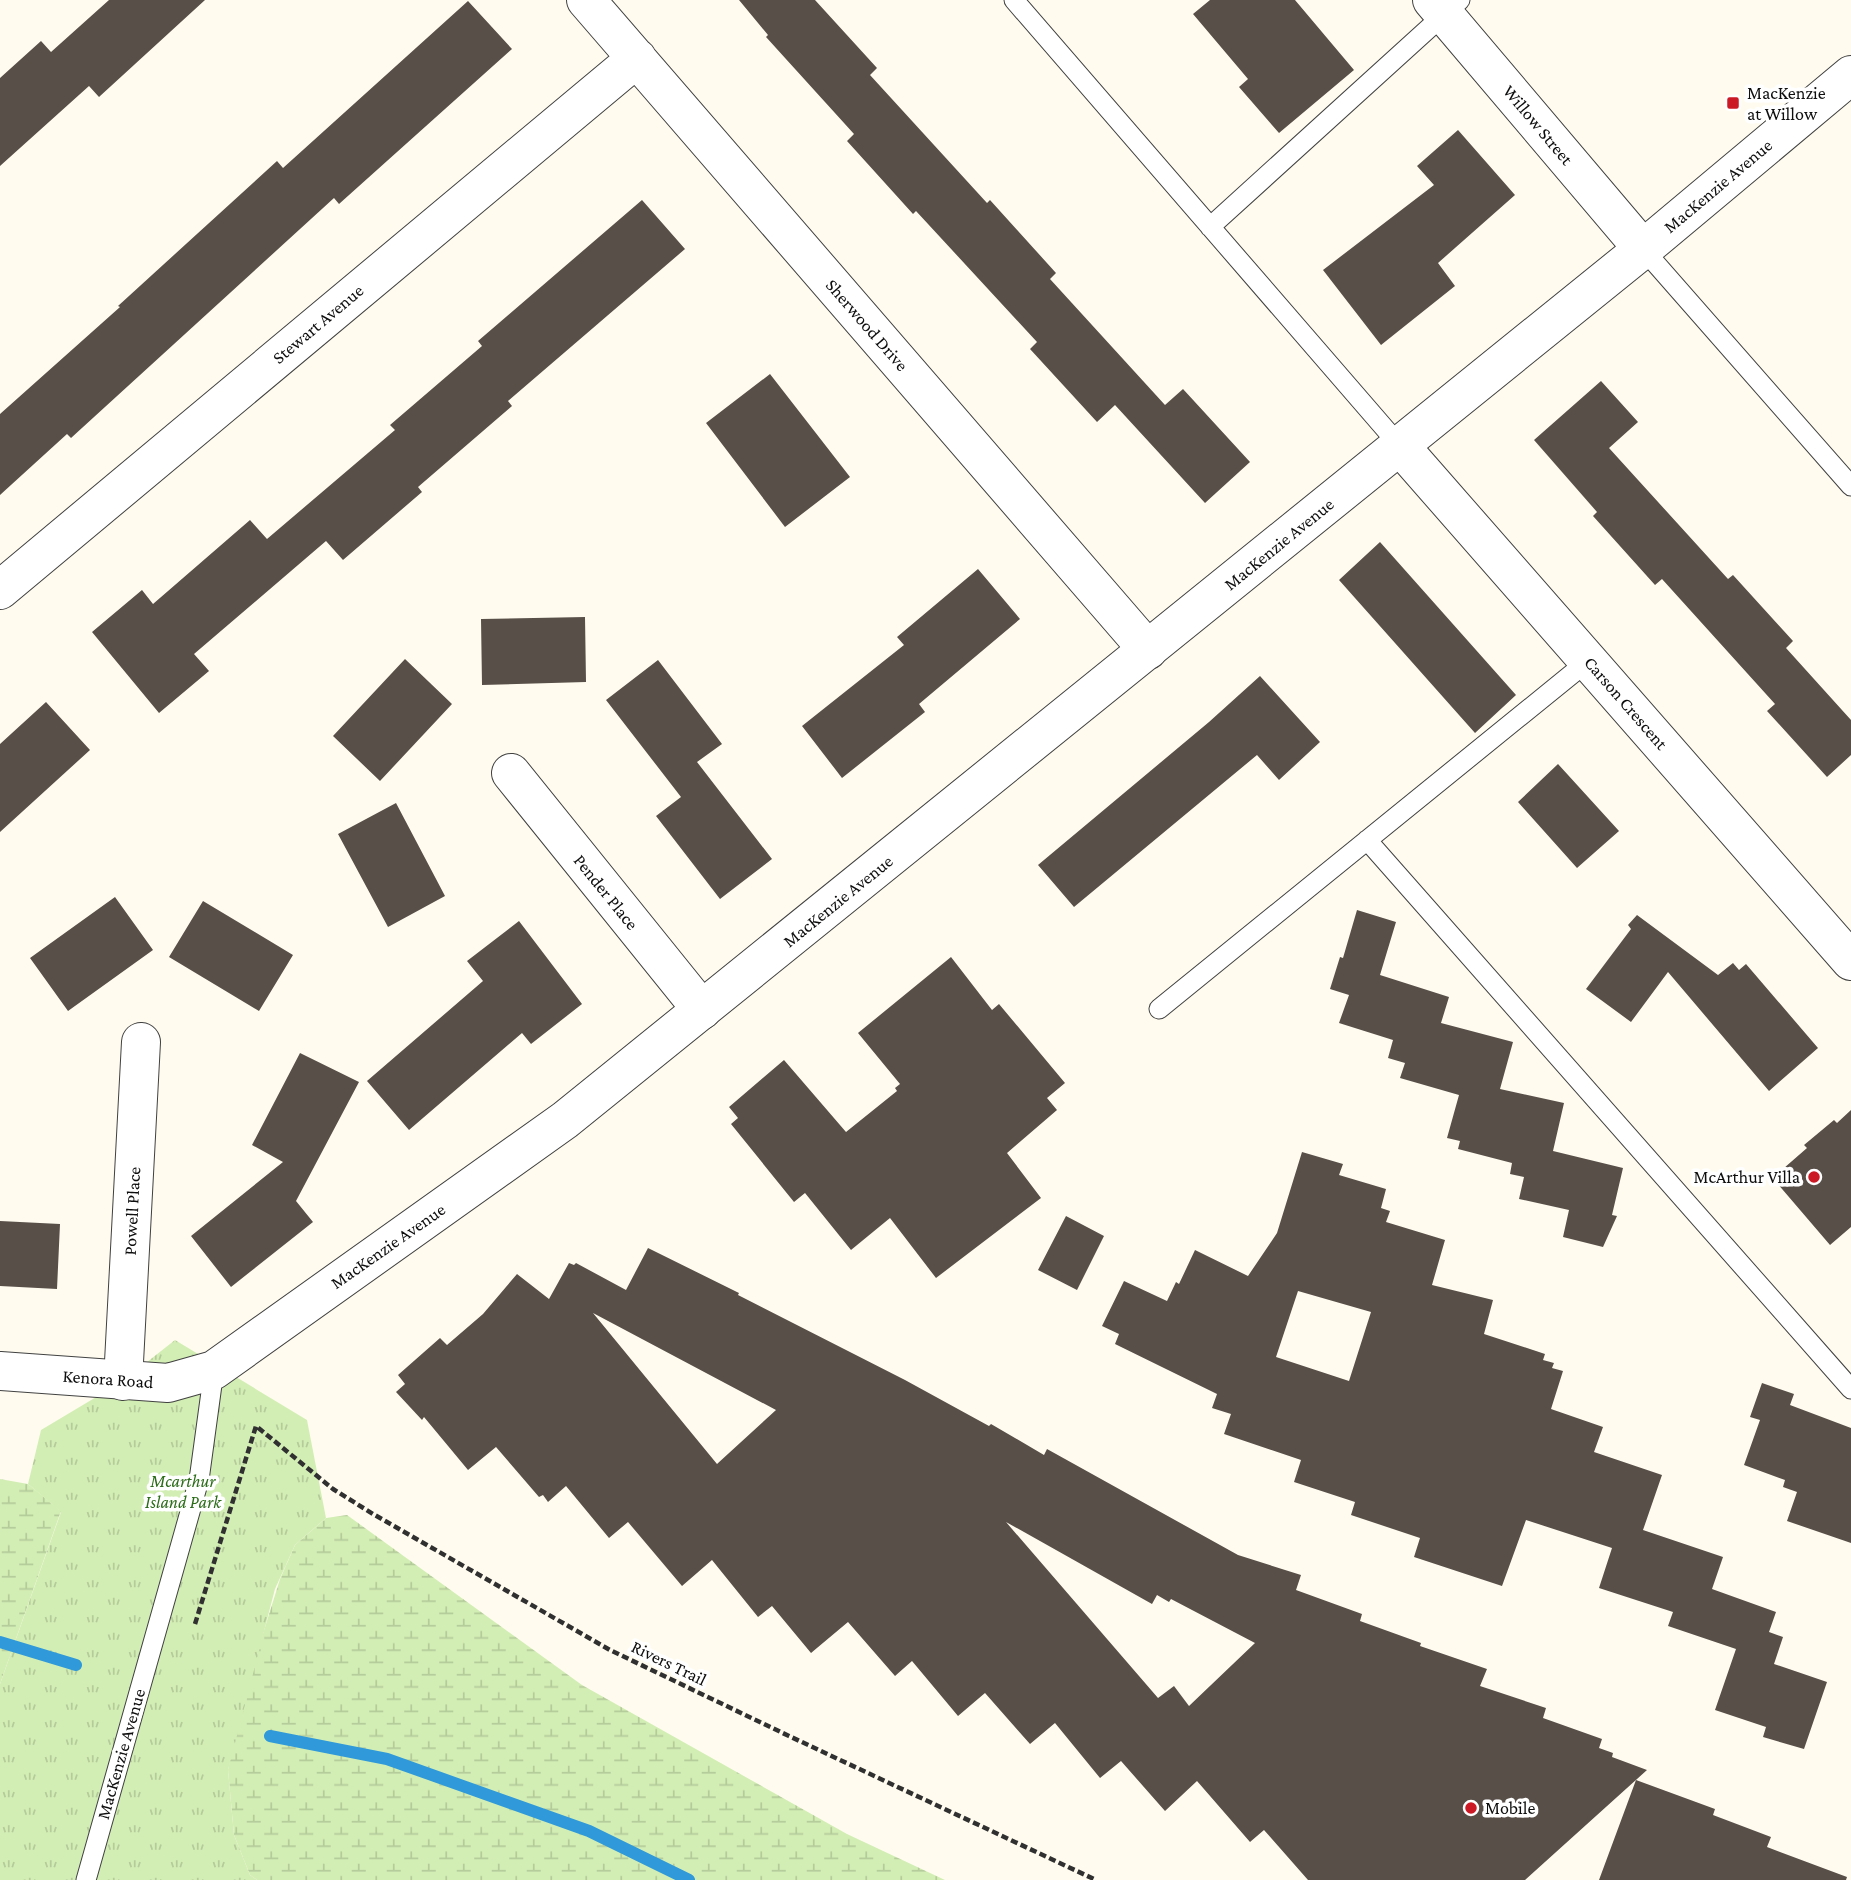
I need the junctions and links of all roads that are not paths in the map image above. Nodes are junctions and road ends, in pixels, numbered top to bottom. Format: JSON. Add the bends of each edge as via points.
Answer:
{"nodes":[{"id":1,"x":586,"y":0,"type":"edge"},
{"id":2,"x":1014,"y":0,"type":"edge"},
{"id":3,"x":1445,"y":4,"type":"edge"},
{"id":4,"x":637,"y":58,"type":"junction"},
{"id":5,"x":1851,"y":75,"type":"edge"},
{"id":6,"x":1210,"y":227,"type":"junction"},
{"id":7,"x":1643,"y":249,"type":"junction"},
{"id":8,"x":1400,"y":446,"type":"junction"},
{"id":9,"x":1851,"y":486,"type":"edge"},
{"id":10,"x":0,"y":590,"type":"edge"},
{"id":11,"x":1148,"y":650,"type":"junction"},
{"id":12,"x":1588,"y":661,"type":"junction"},
{"id":13,"x":511,"y":774,"type":"dead end"},
{"id":14,"x":1367,"y":840,"type":"junction"},
{"id":15,"x":1851,"y":961,"type":"edge"},
{"id":16,"x":1159,"y":1009,"type":"dead end"},
{"id":17,"x":702,"y":1010,"type":"junction"},
{"id":18,"x":141,"y":1042,"type":"dead end"},
{"id":19,"x":215,"y":1370,"type":"junction"},
{"id":20,"x":0,"y":1371,"type":"edge"},
{"id":21,"x":123,"y":1381,"type":"junction"},
{"id":22,"x":1851,"y":1389,"type":"edge"},
{"id":23,"x":86,"y":1880,"type":"edge"}],
"edges":[{"from":1,"to":4,"type":"street","name":"Sherwood Drive"},
{"from":2,"to":6,"type":"lane"},
{"from":3,"to":6,"type":"lane"},
{"from":3,"to":7,"type":"street","name":"Willow Street"},
{"from":4,"to":10,"type":"street","name":"Stewart Avenue"},
{"from":4,"to":11,"type":"street","name":"Sherwood Drive"},
{"from":5,"to":7,"type":"street","name":"MacKenzie Avenue"},
{"from":6,"to":8,"type":"lane"},
{"from":7,"to":8,"type":"street","name":"MacKenzie Avenue"},
{"from":7,"to":9,"type":"lane"},
{"from":8,"to":11,"type":"street","name":"MacKenzie Avenue"},
{"from":8,"to":12,"type":"street","name":"Carson Crescent"},
{"from":11,"to":17,"type":"street","name":"MacKenzie Avenue"},
{"from":12,"to":14,"type":"lane"},
{"from":12,"to":15,"type":"street","name":"Carson Crescent"},
{"from":13,"to":17,"type":"street","name":"Pender Place"},
{"from":14,"to":16,"type":"lane"},
{"from":14,"to":22,"type":"lane"},
{"from":17,"to":19,"type":"street","name":"MacKenzie Avenue","via":[[565,1120]]},
{"from":18,"to":21,"type":"street","name":"Powell Place"},
{"from":19,"to":21,"type":"street","name":"Kenora Road","via":[[168,1383]]},
{"from":19,"to":23,"type":"lane","name":"MacKenzie Avenue","via":[[199,1480]]},
{"from":20,"to":21,"type":"street","name":"Kenora Road"}]}
